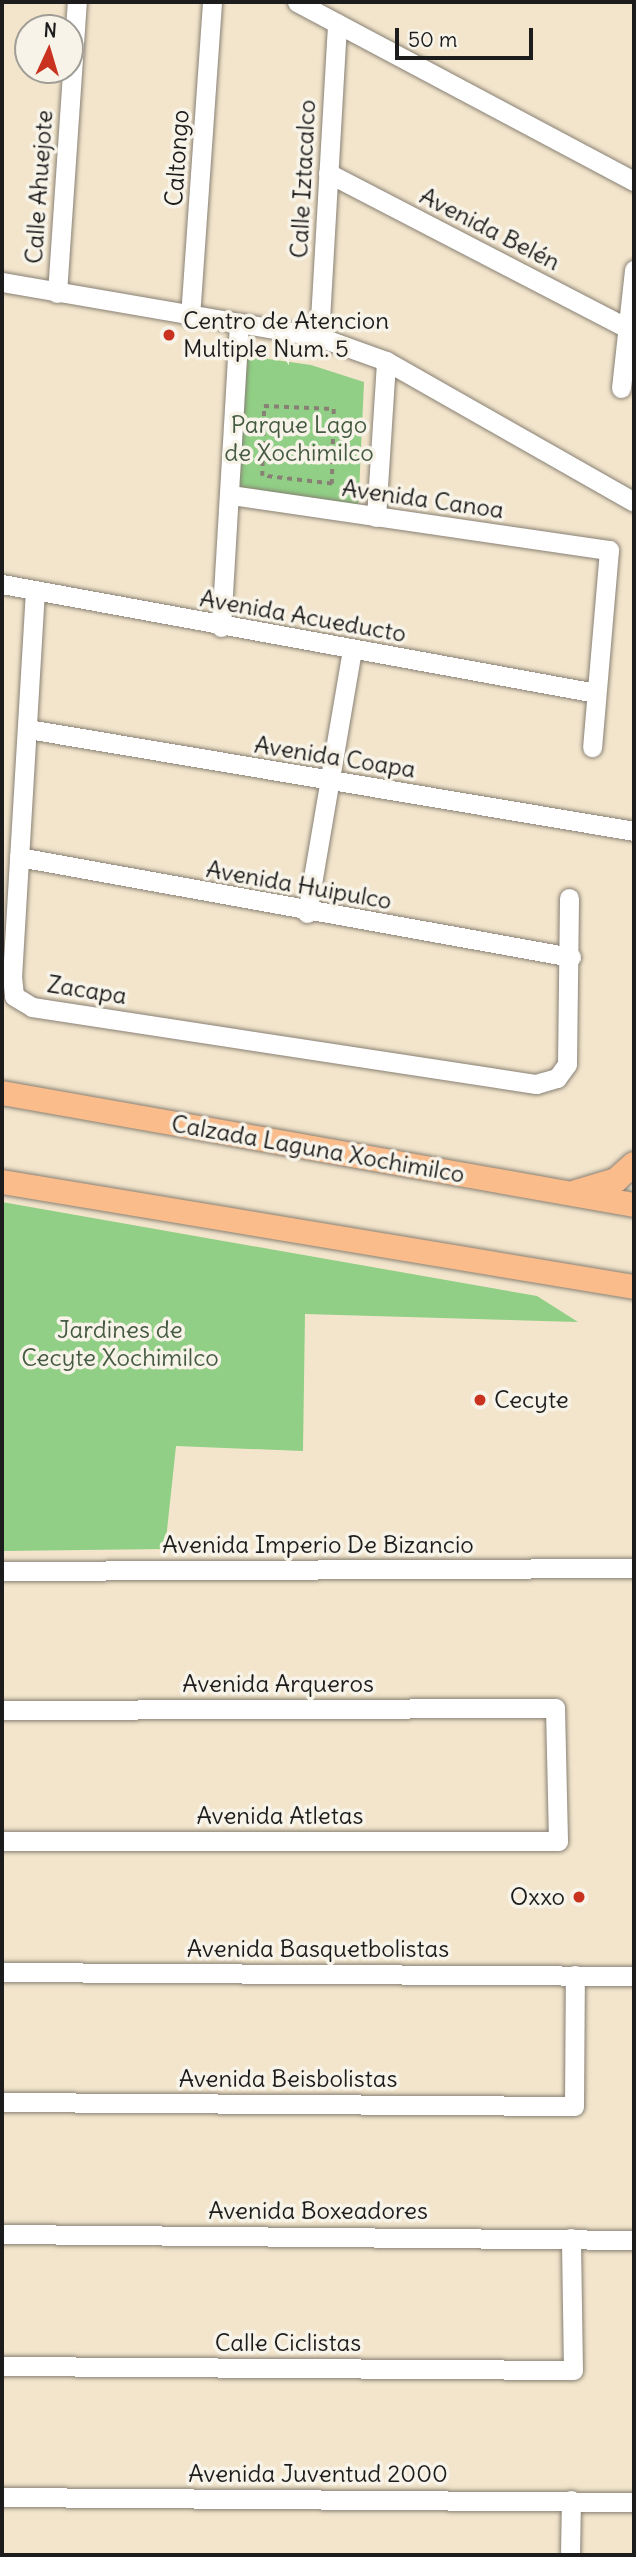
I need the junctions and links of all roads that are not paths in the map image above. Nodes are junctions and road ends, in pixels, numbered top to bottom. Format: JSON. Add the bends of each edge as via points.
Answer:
{"nodes":[{"id":1,"x":76,"y":2,"type":"edge"},
{"id":2,"x":212,"y":2,"type":"edge"},
{"id":3,"x":297,"y":2,"type":"edge"},
{"id":4,"x":337,"y":24,"type":"junction"},
{"id":5,"x":328,"y":173,"type":"junction"},
{"id":6,"x":634,"y":181,"type":"edge"},
{"id":7,"x":634,"y":270,"type":"edge"},
{"id":8,"x":2,"y":282,"type":"edge"},
{"id":9,"x":57,"y":293,"type":"junction"},
{"id":10,"x":190,"y":317,"type":"junction"},
{"id":11,"x":239,"y":326,"type":"junction"},
{"id":12,"x":629,"y":329,"type":"junction"},
{"id":13,"x":319,"y":337,"type":"junction"},
{"id":14,"x":386,"y":361,"type":"junction"},
{"id":15,"x":621,"y":388,"type":"dead end"},
{"id":16,"x":231,"y":495,"type":"junction"},
{"id":17,"x":634,"y":502,"type":"edge"},
{"id":18,"x":376,"y":517,"type":"junction"},
{"id":19,"x":2,"y":584,"type":"edge"},
{"id":20,"x":35,"y":590,"type":"junction"},
{"id":21,"x":220,"y":626,"type":"junction"},
{"id":22,"x":352,"y":650,"type":"junction"},
{"id":23,"x":596,"y":693,"type":"junction"},
{"id":24,"x":28,"y":729,"type":"junction"},
{"id":25,"x":593,"y":747,"type":"dead end"},
{"id":26,"x":330,"y":782,"type":"junction"},
{"id":27,"x":634,"y":831,"type":"edge"},
{"id":28,"x":19,"y":857,"type":"junction"},
{"id":29,"x":569,"y":898,"type":"dead end"},
{"id":30,"x":307,"y":912,"type":"junction"},
{"id":31,"x":571,"y":957,"type":"junction"},
{"id":32,"x":2,"y":1093,"type":"edge"},
{"id":33,"x":2,"y":1106,"type":"edge"},
{"id":34,"x":240,"y":1136,"type":"junction"},
{"id":35,"x":634,"y":1164,"type":"edge"},
{"id":36,"x":2,"y":1182,"type":"edge"},
{"id":37,"x":569,"y":1194,"type":"junction"},
{"id":38,"x":634,"y":1205,"type":"edge"},
{"id":39,"x":634,"y":1287,"type":"edge"},
{"id":40,"x":634,"y":1568,"type":"edge"},
{"id":41,"x":2,"y":1571,"type":"edge"},
{"id":42,"x":2,"y":1710,"type":"edge"},
{"id":43,"x":2,"y":1840,"type":"edge"},
{"id":44,"x":558,"y":1841,"type":"joint"},
{"id":45,"x":2,"y":1972,"type":"edge"},
{"id":46,"x":575,"y":1975,"type":"junction"},
{"id":47,"x":634,"y":1976,"type":"edge"},
{"id":48,"x":2,"y":2102,"type":"edge"},
{"id":49,"x":2,"y":2234,"type":"edge"},
{"id":50,"x":571,"y":2238,"type":"junction"},
{"id":51,"x":634,"y":2240,"type":"edge"},
{"id":52,"x":2,"y":2366,"type":"edge"},
{"id":53,"x":2,"y":2497,"type":"edge"},
{"id":54,"x":571,"y":2500,"type":"junction"},
{"id":55,"x":634,"y":2502,"type":"edge"},
{"id":56,"x":570,"y":2555,"type":"edge"}],
"edges":[{"from":1,"to":9,"type":"street","name":"Calle Ahuejote"},
{"from":2,"to":10,"type":"street","name":"Caltongo"},
{"from":3,"to":4,"type":"street"},
{"from":4,"to":5,"type":"street","name":"Calle Iztacalco"},
{"from":4,"to":6,"type":"street"},
{"from":5,"to":12,"type":"street","name":"Avenida Belén"},
{"from":5,"to":13,"type":"street","name":"Calle Iztacalco"},
{"from":7,"to":12,"type":"street"},
{"from":8,"to":9,"type":"street"},
{"from":9,"to":10,"type":"street"},
{"from":10,"to":11,"type":"street"},
{"from":11,"to":13,"type":"street"},
{"from":11,"to":16,"type":"street"},
{"from":12,"to":15,"type":"street"},
{"from":13,"to":14,"type":"street"},
{"from":14,"to":17,"type":"street"},
{"from":14,"to":18,"type":"street"},
{"from":16,"to":18,"type":"street","name":"Avenida Canoa"},
{"from":16,"to":21,"type":"street"},
{"from":18,"to":23,"type":"street","name":"Avenida Canoa","via":[[609,550]]},
{"from":19,"to":20,"type":"street","name":"Avenida Acueducto"},
{"from":20,"to":21,"type":"street","name":"Avenida Acueducto"},
{"from":20,"to":24,"type":"street","name":"Zacapa"},
{"from":21,"to":22,"type":"street","name":"Avenida Acueducto"},
{"from":22,"to":23,"type":"street","name":"Avenida Acueducto"},
{"from":22,"to":26,"type":"street"},
{"from":23,"to":25,"type":"street"},
{"from":24,"to":26,"type":"street","name":"Avenida Coapa"},
{"from":24,"to":28,"type":"street","name":"Zacapa"},
{"from":26,"to":27,"type":"street","name":"Avenida Coapa"},
{"from":26,"to":30,"type":"street"},
{"from":28,"to":30,"type":"street","name":"Avenida Huipulco"},
{"from":28,"to":31,"type":"street","name":"Zacapa","via":[[14,996],[32,1007],[536,1084],[557,1078],[567,1064]]},
{"from":29,"to":31,"type":"street"},
{"from":30,"to":31,"type":"street","name":"Avenida Huipulco"},
{"from":32,"to":34,"type":"main road","name":"Calzada Laguna Xochimilco"},
{"from":33,"to":34,"type":"main road","via":[[187,1137]]},
{"from":34,"to":37,"type":"main road","name":"Calzada Laguna Xochimilco"},
{"from":35,"to":37,"type":"main road","via":[[616,1180]]},
{"from":36,"to":39,"type":"main road"},
{"from":37,"to":38,"type":"main road","name":"Calzada Laguna Xochimilco"},
{"from":40,"to":41,"type":"street","name":"Avenida Imperio De Bizancio"},
{"from":42,"to":44,"type":"street","name":"Avenida Arqueros","via":[[555,1708]]},
{"from":43,"to":44,"type":"street","name":"Avenida Atletas"},
{"from":45,"to":46,"type":"street","name":"Avenida Basquetbolistas"},
{"from":46,"to":47,"type":"street","name":"Avenida Basquetbolistas"},
{"from":46,"to":48,"type":"street","name":"Avenida Beisbolistas","via":[[574,2106]]},
{"from":49,"to":50,"type":"street","name":"Avenida Boxeadores"},
{"from":50,"to":51,"type":"street","name":"Avenida Boxeadores"},
{"from":50,"to":52,"type":"street","name":"Calle Ciclistas","via":[[573,2370]]},
{"from":53,"to":54,"type":"street","name":"Avenida Juventud 2000"},
{"from":54,"to":55,"type":"street","name":"Avenida Juventud 2000"},
{"from":54,"to":56,"type":"street"}]}
